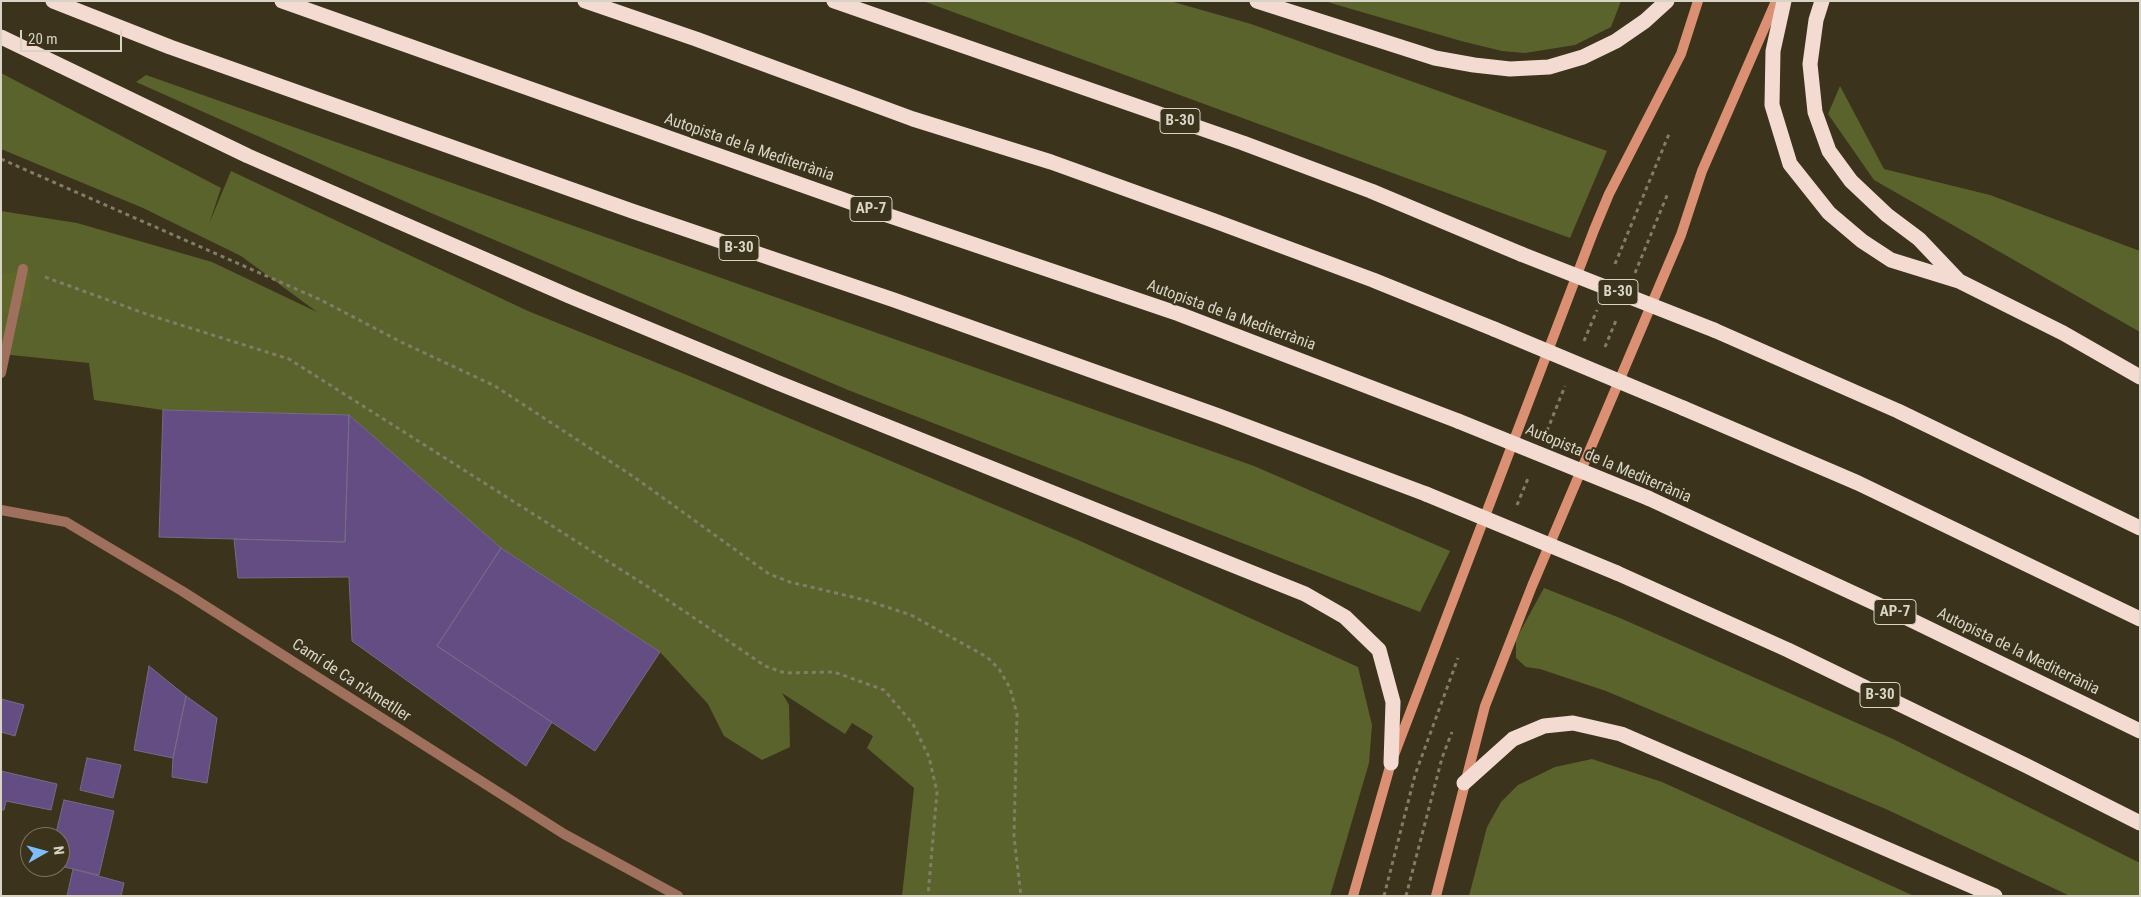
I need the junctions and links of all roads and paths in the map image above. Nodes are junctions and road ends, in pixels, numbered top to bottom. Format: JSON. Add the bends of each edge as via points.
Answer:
{"nodes":[{"id":1,"x":53,"y":1,"type":"edge"},
{"id":2,"x":282,"y":1,"type":"edge"},
{"id":3,"x":585,"y":1,"type":"edge"},
{"id":4,"x":834,"y":1,"type":"edge"},
{"id":5,"x":1257,"y":1,"type":"edge"},
{"id":6,"x":1667,"y":1,"type":"edge"},
{"id":7,"x":1698,"y":1,"type":"edge"},
{"id":8,"x":1776,"y":1,"type":"edge"},
{"id":9,"x":1784,"y":1,"type":"edge"},
{"id":10,"x":1822,"y":1,"type":"edge"},
{"id":11,"x":1,"y":38,"type":"edge"},
{"id":12,"x":1,"y":159,"type":"edge"},
{"id":13,"x":23,"y":269,"type":"joint"},
{"id":14,"x":1959,"y":281,"type":"junction"},
{"id":15,"x":1,"y":373,"type":"edge"},
{"id":16,"x":2140,"y":377,"type":"edge"},
{"id":17,"x":1,"y":510,"type":"edge"},
{"id":18,"x":2140,"y":528,"type":"edge"},
{"id":19,"x":2140,"y":619,"type":"edge"},
{"id":20,"x":2140,"y":731,"type":"edge"},
{"id":21,"x":1391,"y":762,"type":"junction"},
{"id":22,"x":1464,"y":783,"type":"junction"},
{"id":23,"x":2140,"y":823,"type":"edge"},
{"id":24,"x":678,"y":896,"type":"edge"},
{"id":25,"x":928,"y":896,"type":"edge"},
{"id":26,"x":1022,"y":896,"type":"edge"},
{"id":27,"x":1353,"y":896,"type":"edge"},
{"id":28,"x":1436,"y":896,"type":"edge"},
{"id":29,"x":1995,"y":896,"type":"edge"}],
"edges":[{"from":1,"to":23,"type":"highway","number":"B-30","bridge":true,"via":[[170,47],[548,182],[894,300],[1426,494],[1788,650]]},
{"from":2,"to":20,"type":"highway","name":"Autopista de la Mediterrània","number":"AP-7","bridge":true,"via":[[871,209],[1180,314],[1458,421],[1648,498]]},
{"from":3,"to":19,"type":"highway","bridge":true,"via":[[913,119],[1051,162],[1373,280],[1858,483]]},
{"from":4,"to":18,"type":"highway","number":"B-30","bridge":true,"via":[[1243,142],[1371,191],[1714,330],[1898,411]]},
{"from":5,"to":6,"type":"highway","via":[[1435,58],[1510,68],[1549,67],[1583,58],[1616,41]]},
{"from":7,"to":21,"type":"main road","via":[[1681,54],[1609,194],[1594,230]]},
{"from":8,"to":22,"type":"main road","via":[[1702,171],[1681,235],[1532,586],[1485,706]]},
{"from":9,"to":14,"type":"highway","via":[[1773,51],[1772,105],[1790,164],[1829,213],[1862,241],[1891,260]]},
{"from":10,"to":14,"type":"highway","via":[[1810,64],[1815,112],[1829,151],[1852,180]]},
{"from":11,"to":21,"type":"highway","via":[[248,156],[569,296],[1305,594],[1345,617],[1379,650],[1393,702]]},
{"from":12,"to":26,"type":"path","via":[[320,300],[496,386],[634,477],[769,574],[912,615],[987,657],[1010,688],[1017,714],[1014,838]]},
{"from":13,"to":15,"type":"street"},
{"from":13,"to":25,"type":"path","via":[[288,359],[652,590],[765,666],[785,673],[834,672],[884,690],[913,724],[929,757],[937,792]]},
{"from":14,"to":16,"type":"highway","via":[[2063,333]]},
{"from":17,"to":24,"type":"street","name":"Camí de Ca n'Ametller","via":[[66,522],[182,591],[564,834]]},
{"from":21,"to":27,"type":"main road"},
{"from":22,"to":28,"type":"main road"},
{"from":22,"to":29,"type":"highway","via":[[1513,739],[1544,726],[1573,723],[1621,734]]}]}
